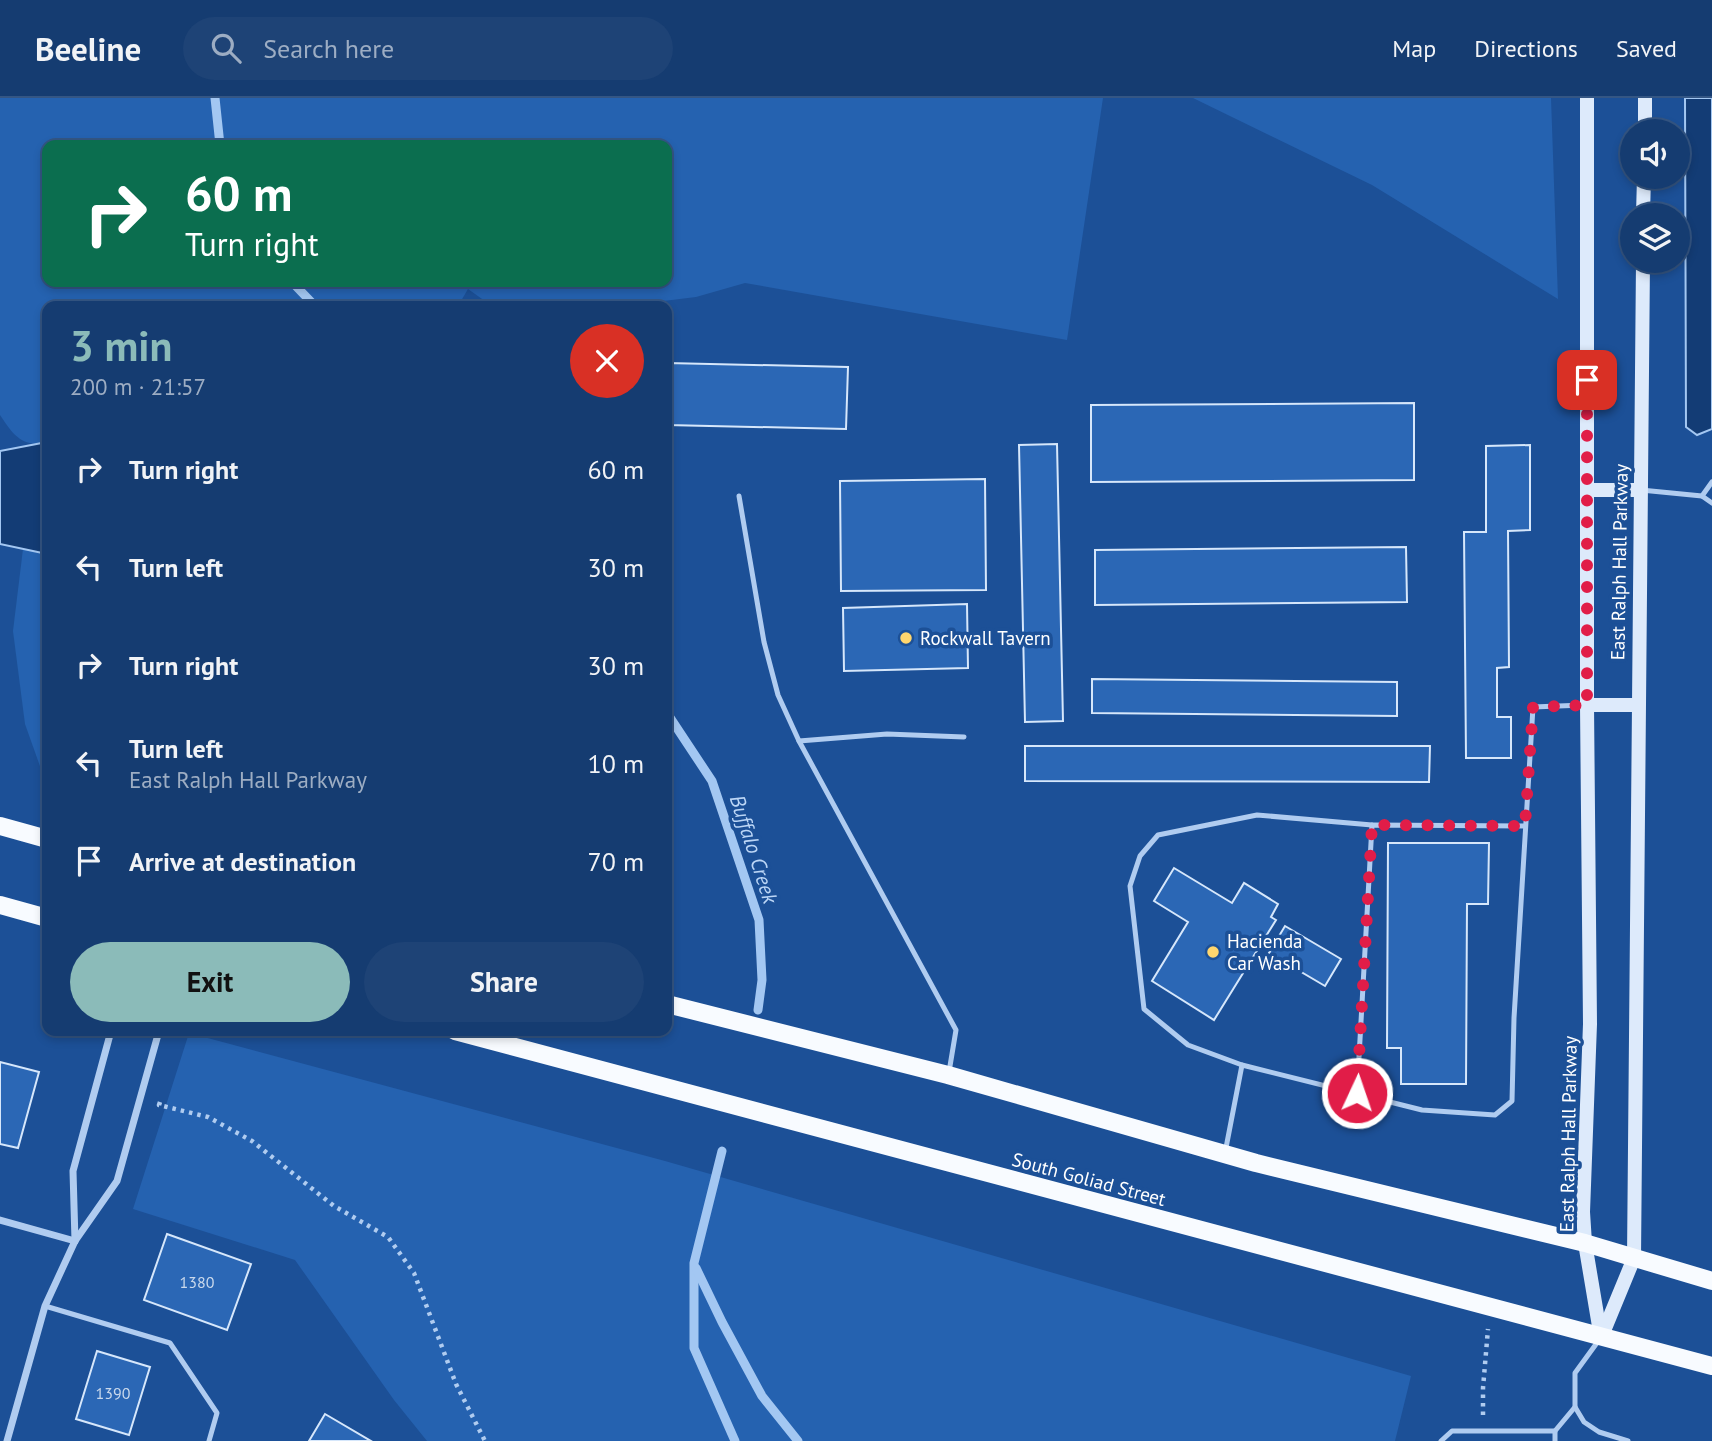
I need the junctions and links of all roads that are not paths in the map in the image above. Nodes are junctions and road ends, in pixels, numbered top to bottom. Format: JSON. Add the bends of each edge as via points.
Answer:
{"nodes":[{"id":1,"x":1587,"y":98,"type":"edge"},
{"id":2,"x":1645,"y":98,"type":"edge"},
{"id":3,"x":1644,"y":119,"type":"edge"},
{"id":4,"x":1643,"y":273,"type":"edge"},
{"id":5,"x":1712,"y":482,"type":"edge"},
{"id":6,"x":1587,"y":490,"type":"junction"},
{"id":7,"x":1639,"y":490,"type":"junction"},
{"id":8,"x":739,"y":496,"type":"dead end"},
{"id":9,"x":1702,"y":496,"type":"junction"},
{"id":10,"x":1712,"y":503,"type":"edge"},
{"id":11,"x":1587,"y":705,"type":"junction"},
{"id":12,"x":1637,"y":705,"type":"junction"},
{"id":13,"x":964,"y":737,"type":"dead end"},
{"id":14,"x":799,"y":741,"type":"junction"},
{"id":15,"x":1372,"y":825,"type":"junction"},
{"id":16,"x":0,"y":826,"type":"edge"},
{"id":17,"x":1525,"y":826,"type":"junction"},
{"id":18,"x":42,"y":838,"type":"edge"},
{"id":19,"x":0,"y":905,"type":"edge"},
{"id":20,"x":42,"y":917,"type":"edge"},
{"id":21,"x":672,"y":1005,"type":"edge"},
{"id":22,"x":110,"y":1036,"type":"edge"},
{"id":23,"x":158,"y":1036,"type":"edge"},
{"id":24,"x":474,"y":1036,"type":"edge"},
{"id":25,"x":1242,"y":1065,"type":"junction"},
{"id":26,"x":948,"y":1075,"type":"junction"},
{"id":27,"x":1357,"y":1093,"type":"junction"},
{"id":28,"x":1225,"y":1155,"type":"junction"},
{"id":29,"x":0,"y":1220,"type":"edge"},
{"id":30,"x":75,"y":1241,"type":"junction"},
{"id":31,"x":1585,"y":1243,"type":"junction"},
{"id":32,"x":1634,"y":1258,"type":"junction"},
{"id":33,"x":1712,"y":1281,"type":"edge"},
{"id":34,"x":45,"y":1306,"type":"junction"},
{"id":35,"x":1601,"y":1338,"type":"junction"},
{"id":36,"x":1712,"y":1366,"type":"edge"},
{"id":37,"x":1575,"y":1406,"type":"junction"},
{"id":38,"x":1555,"y":1431,"type":"junction"},
{"id":39,"x":7,"y":1441,"type":"edge"},
{"id":40,"x":209,"y":1441,"type":"edge"},
{"id":41,"x":1441,"y":1441,"type":"edge"},
{"id":42,"x":1555,"y":1441,"type":"edge"},
{"id":43,"x":1627,"y":1441,"type":"edge"}],
"edges":[{"from":1,"to":6,"type":"main road","name":"East Ralph Hall Parkway"},
{"from":2,"to":3,"type":"main road"},
{"from":4,"to":7,"type":"main road","name":"East Ralph Hall Parkway"},
{"from":5,"to":9,"type":"lane"},
{"from":6,"to":7,"type":"main road"},
{"from":6,"to":11,"type":"main road","name":"East Ralph Hall Parkway"},
{"from":7,"to":9,"type":"lane"},
{"from":7,"to":12,"type":"main road","name":"East Ralph Hall Parkway"},
{"from":8,"to":14,"type":"lane","via":[[764,642],[778,695]]},
{"from":9,"to":10,"type":"lane"},
{"from":11,"to":12,"type":"main road"},
{"from":11,"to":17,"type":"lane","via":[[1533,707]]},
{"from":11,"to":31,"type":"main road","name":"East Ralph Hall Parkway","via":[[1590,1024]]},
{"from":12,"to":32,"type":"main road","name":"East Ralph Hall Parkway"},
{"from":13,"to":14,"type":"lane","via":[[887,734]]},
{"from":14,"to":26,"type":"lane","via":[[957,1030]]},
{"from":15,"to":17,"type":"lane"},
{"from":15,"to":25,"type":"lane","via":[[1257,816],[1158,835],[1140,856],[1130,886],[1144,1009],[1188,1045]]},
{"from":15,"to":27,"type":"lane"},
{"from":16,"to":18,"type":"main road"},
{"from":17,"to":27,"type":"lane","via":[[1512,1101],[1495,1115],[1422,1110]]},
{"from":19,"to":20,"type":"main road"},
{"from":21,"to":26,"type":"main road"},
{"from":22,"to":30,"type":"street","via":[[73,1171]]},
{"from":23,"to":30,"type":"street","via":[[117,1181]]},
{"from":24,"to":35,"type":"main road","name":"South Goliad Street"},
{"from":25,"to":27,"type":"lane"},
{"from":25,"to":28,"type":"lane"},
{"from":26,"to":28,"type":"main road"},
{"from":28,"to":31,"type":"main road"},
{"from":29,"to":30,"type":"street"},
{"from":30,"to":34,"type":"street"},
{"from":31,"to":32,"type":"main road"},
{"from":31,"to":35,"type":"main road","name":"East Ralph Hall Parkway"},
{"from":32,"to":33,"type":"main road"},
{"from":32,"to":35,"type":"main road","name":"East Ralph Hall Parkway"},
{"from":34,"to":39,"type":"street"},
{"from":34,"to":40,"type":"lane","via":[[170,1343],[217,1413]]},
{"from":35,"to":36,"type":"main road","name":"South Goliad Street"},
{"from":35,"to":37,"type":"lane","via":[[1575,1373]]},
{"from":37,"to":38,"type":"lane"},
{"from":37,"to":43,"type":"lane","via":[[1584,1422]]},
{"from":38,"to":41,"type":"lane","via":[[1452,1431]]},
{"from":38,"to":42,"type":"lane"}]}
